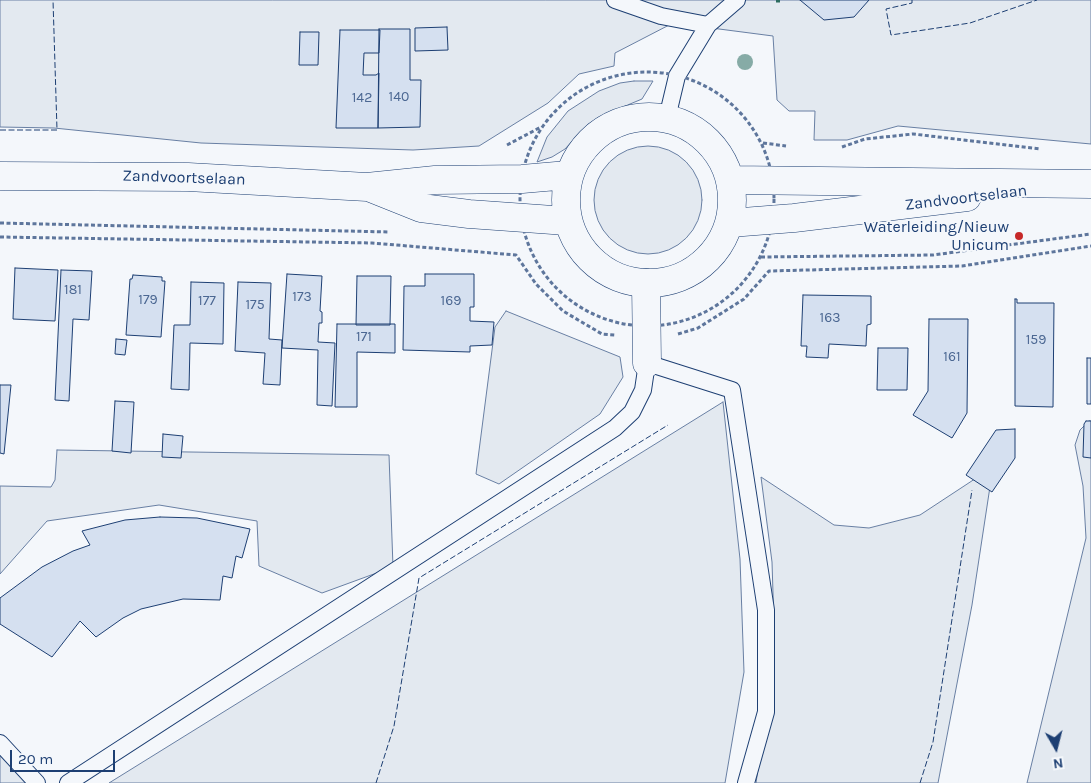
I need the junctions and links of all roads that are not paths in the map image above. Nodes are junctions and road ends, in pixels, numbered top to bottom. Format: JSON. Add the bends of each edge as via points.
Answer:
{"nodes":[{"id":1,"x":615,"y":0,"type":"edge"},
{"id":2,"x":737,"y":0,"type":"edge"},
{"id":3,"x":708,"y":25,"type":"junction"},
{"id":4,"x":667,"y":118,"type":"junction"},
{"id":5,"x":568,"y":174,"type":"junction"},
{"id":6,"x":0,"y":176,"type":"edge"},
{"id":7,"x":731,"y":180,"type":"junction"},
{"id":8,"x":1087,"y":184,"type":"edge"},
{"id":9,"x":367,"y":187,"type":"junction"},
{"id":10,"x":567,"y":221,"type":"junction"},
{"id":11,"x":730,"y":222,"type":"junction"},
{"id":12,"x":646,"y":283,"type":"junction"},
{"id":13,"x":647,"y":351,"type":"junction"},
{"id":14,"x":0,"y":743,"type":"edge"},
{"id":15,"x":37,"y":783,"type":"edge"},
{"id":16,"x":68,"y":783,"type":"edge"},
{"id":17,"x":746,"y":783,"type":"edge"}],
"edges":[{"from":1,"to":3,"type":"lane","via":[[661,16]]},
{"from":2,"to":3,"type":"lane"},
{"from":3,"to":4,"type":"lane","via":[[677,76]]},
{"from":4,"to":5,"type":"main road","via":[[638,117],[607,128],[589,142]]},
{"from":4,"to":7,"type":"main road","via":[[693,129],[706,139],[718,153]]},
{"from":5,"to":9,"type":"main road","name":"Zandvoortselaan","via":[[522,179],[435,180]]},
{"from":5,"to":10,"type":"main road","via":[[564,198]]},
{"from":6,"to":9,"type":"main road","name":"Zandvoortselaan","via":[[188,177]]},
{"from":7,"to":8,"type":"main road","name":"Zandvoortselaan"},
{"from":7,"to":11,"type":"main road"},
{"from":8,"to":11,"type":"main road","name":"Zandvoortselaan","via":[[794,218]]},
{"from":9,"to":10,"type":"main road","name":"Zandvoortselaan","via":[[421,208],[520,231]]},
{"from":10,"to":12,"type":"main road","via":[[577,242],[602,269],[616,277]]},
{"from":11,"to":12,"type":"main road","via":[[722,241],[694,270],[674,280]]},
{"from":12,"to":13,"type":"main road"},
{"from":13,"to":16,"type":"lane","via":[[643,390],[632,412],[615,428]]},
{"from":13,"to":17,"type":"lane","via":[[732,390],[766,610],[766,712]]},
{"from":14,"to":15,"type":"lane"}]}
